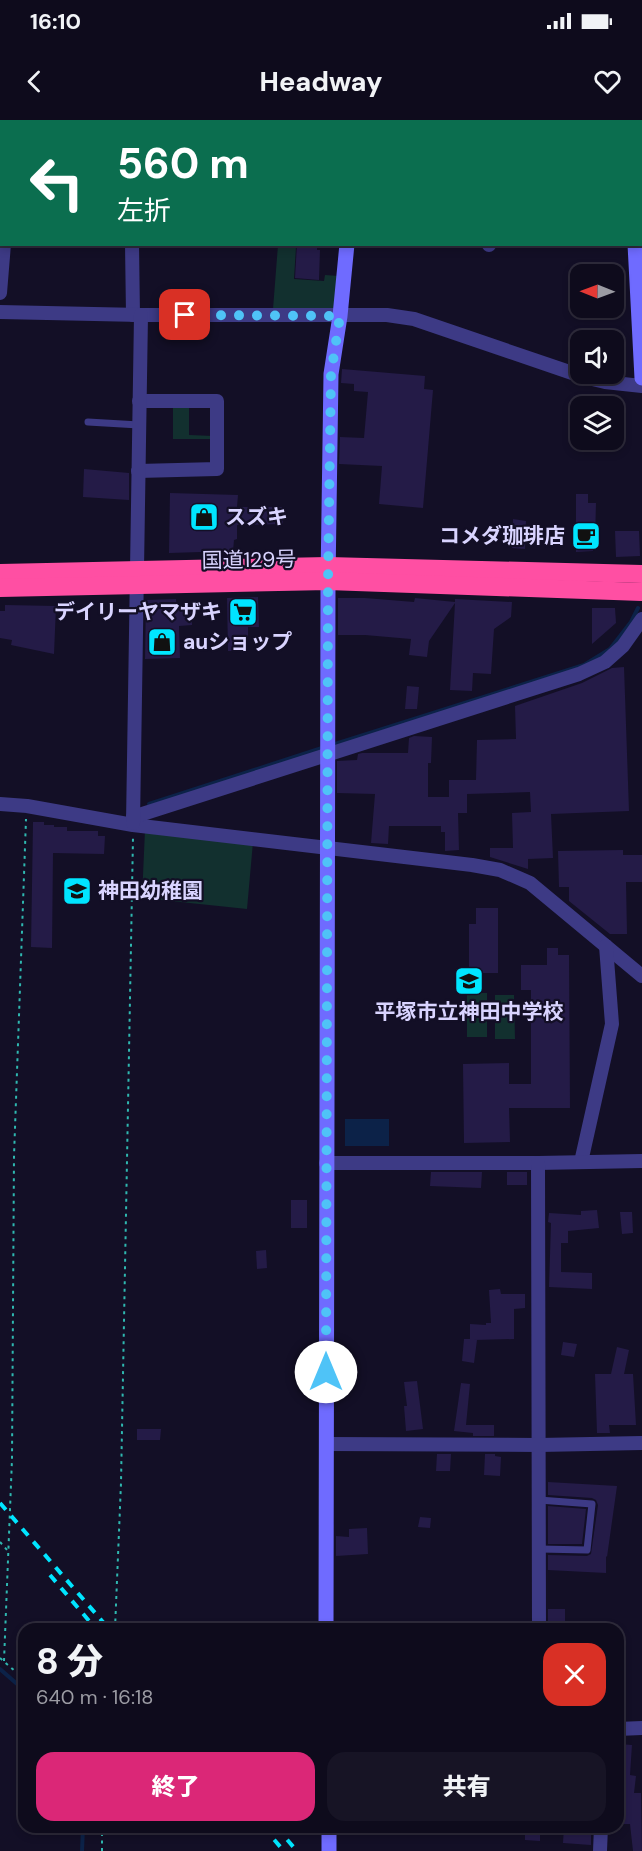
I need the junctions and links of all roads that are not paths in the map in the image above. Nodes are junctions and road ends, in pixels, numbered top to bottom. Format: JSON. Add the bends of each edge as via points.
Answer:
{"nodes":[{"id":1,"x":132,"y":246,"type":"edge"},
{"id":2,"x":347,"y":246,"type":"edge"},
{"id":3,"x":635,"y":246,"type":"edge"},
{"id":4,"x":2,"y":251,"type":"edge"},
{"id":5,"x":639,"y":269,"type":"edge"},
{"id":6,"x":0,"y":293,"type":"edge"},
{"id":7,"x":0,"y":312,"type":"edge"},
{"id":8,"x":137,"y":315,"type":"junction"},
{"id":9,"x":340,"y":316,"type":"junction"},
{"id":10,"x":642,"y":378,"type":"edge"},
{"id":11,"x":642,"y":386,"type":"edge"},
{"id":12,"x":139,"y":401,"type":"junction"},
{"id":13,"x":88,"y":422,"type":"dead end"},
{"id":14,"x":139,"y":425,"type":"junction"},
{"id":15,"x":138,"y":471,"type":"junction"},
{"id":16,"x":0,"y":573,"type":"edge"},
{"id":17,"x":328,"y":574,"type":"junction"},
{"id":18,"x":642,"y":574,"type":"edge"},
{"id":19,"x":136,"y":577,"type":"junction"},
{"id":20,"x":0,"y":588,"type":"edge"},
{"id":21,"x":642,"y":591,"type":"edge"},
{"id":22,"x":642,"y":619,"type":"edge"},
{"id":23,"x":328,"y":755,"type":"junction"},
{"id":24,"x":0,"y":804,"type":"edge"},
{"id":25,"x":133,"y":821,"type":"junction"},
{"id":26,"x":328,"y":848,"type":"junction"},
{"id":27,"x":606,"y":946,"type":"junction"},
{"id":28,"x":642,"y":976,"type":"edge"},
{"id":29,"x":642,"y":1161,"type":"edge"},
{"id":30,"x":581,"y":1162,"type":"junction"},
{"id":31,"x":326,"y":1163,"type":"junction"},
{"id":32,"x":538,"y":1163,"type":"junction"},
{"id":33,"x":642,"y":1443,"type":"edge"},
{"id":34,"x":326,"y":1444,"type":"junction"},
{"id":35,"x":539,"y":1445,"type":"junction"},
{"id":36,"x":539,"y":1500,"type":"junction"},
{"id":37,"x":540,"y":1549,"type":"junction"},
{"id":38,"x":326,"y":1623,"type":"edge"},
{"id":39,"x":539,"y":1623,"type":"edge"},
{"id":40,"x":642,"y":1728,"type":"edge"},
{"id":41,"x":624,"y":1729,"type":"edge"},
{"id":42,"x":329,"y":1833,"type":"edge"},
{"id":43,"x":601,"y":1833,"type":"edge"},
{"id":44,"x":329,"y":1851,"type":"edge"},
{"id":45,"x":600,"y":1851,"type":"edge"}],
"edges":[{"from":1,"to":8,"type":"street"},
{"from":2,"to":9,"type":"street"},
{"from":3,"to":5,"type":"street"},
{"from":4,"to":6,"type":"street"},
{"from":5,"to":10,"type":"street"},
{"from":7,"to":8,"type":"street"},
{"from":8,"to":9,"type":"street"},
{"from":8,"to":12,"type":"street"},
{"from":9,"to":11,"type":"street","via":[[414,319],[584,377]]},
{"from":9,"to":17,"type":"street","via":[[331,374]]},
{"from":12,"to":14,"type":"street"},
{"from":12,"to":15,"type":"street","via":[[217,401],[218,469]]},
{"from":13,"to":14,"type":"lane"},
{"from":14,"to":15,"type":"street"},
{"from":15,"to":19,"type":"street"},
{"from":16,"to":19,"type":"highway","name":"国道129号"},
{"from":17,"to":18,"type":"highway","name":"国道129号"},
{"from":17,"to":19,"type":"highway","name":"国道129号"},
{"from":17,"to":21,"type":"highway","name":"国道129号"},
{"from":17,"to":23,"type":"street"},
{"from":19,"to":20,"type":"highway","name":"国道129号"},
{"from":19,"to":25,"type":"street"},
{"from":22,"to":23,"type":"street","via":[[623,646],[605,662],[579,674]]},
{"from":23,"to":25,"type":"street"},
{"from":23,"to":26,"type":"street"},
{"from":24,"to":25,"type":"street"},
{"from":25,"to":26,"type":"street"},
{"from":26,"to":27,"type":"street","via":[[500,870],[530,883]]},
{"from":26,"to":31,"type":"street"},
{"from":27,"to":28,"type":"street"},
{"from":27,"to":30,"type":"street","via":[[612,1024]]},
{"from":29,"to":30,"type":"street"},
{"from":30,"to":32,"type":"street"},
{"from":31,"to":32,"type":"street"},
{"from":31,"to":34,"type":"street"},
{"from":32,"to":35,"type":"street"},
{"from":33,"to":35,"type":"street"},
{"from":34,"to":35,"type":"street"},
{"from":34,"to":38,"type":"street"},
{"from":35,"to":36,"type":"street"},
{"from":36,"to":37,"type":"street"},
{"from":36,"to":37,"type":"lane","via":[[592,1504],[587,1550]]},
{"from":37,"to":39,"type":"street"},
{"from":40,"to":41,"type":"street"},
{"from":42,"to":44,"type":"street"},
{"from":43,"to":45,"type":"street"}]}
